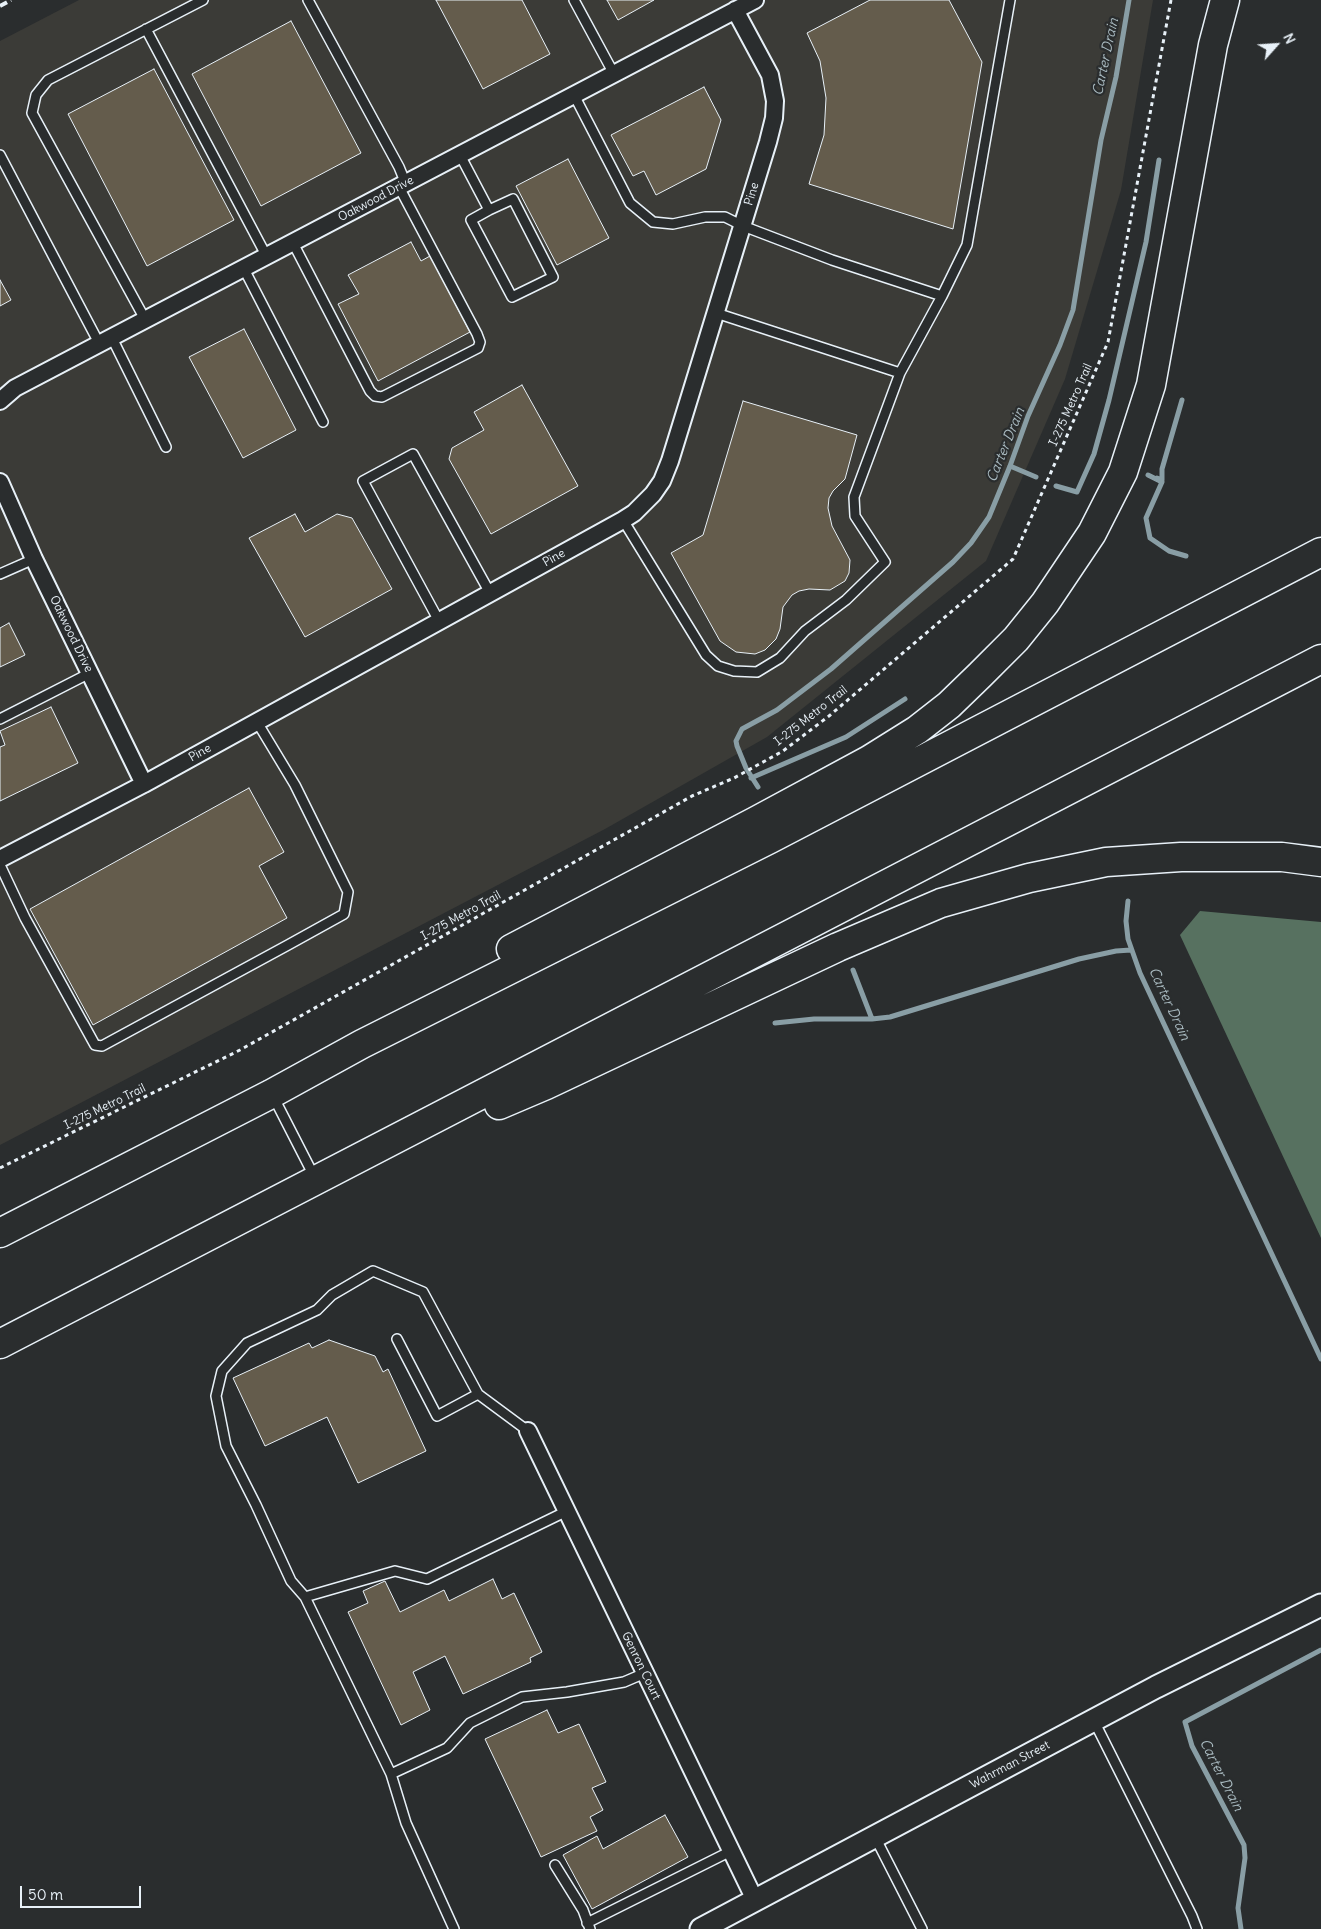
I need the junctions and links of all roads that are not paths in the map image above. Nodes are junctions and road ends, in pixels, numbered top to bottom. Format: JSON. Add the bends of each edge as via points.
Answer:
{"nodes":[{"id":1,"x":203,"y":0,"type":"edge"},
{"id":2,"x":308,"y":0,"type":"edge"},
{"id":3,"x":574,"y":0,"type":"edge"},
{"id":4,"x":755,"y":0,"type":"edge"},
{"id":5,"x":1010,"y":0,"type":"edge"},
{"id":6,"x":1225,"y":0,"type":"edge"},
{"id":7,"x":735,"y":10,"type":"junction"},
{"id":8,"x":146,"y":29,"type":"junction"},
{"id":9,"x":614,"y":74,"type":"junction"},
{"id":10,"x":574,"y":95,"type":"junction"},
{"id":11,"x":0,"y":155,"type":"edge"},
{"id":12,"x":460,"y":156,"type":"junction"},
{"id":13,"x":403,"y":186,"type":"junction"},
{"id":14,"x":489,"y":210,"type":"junction"},
{"id":15,"x":742,"y":226,"type":"junction"},
{"id":16,"x":293,"y":243,"type":"junction"},
{"id":17,"x":267,"y":257,"type":"junction"},
{"id":18,"x":244,"y":269,"type":"junction"},
{"id":19,"x":942,"y":296,"type":"junction"},
{"id":20,"x":716,"y":313,"type":"junction"},
{"id":21,"x":146,"y":321,"type":"junction"},
{"id":22,"x":106,"y":341,"type":"junction"},
{"id":23,"x":900,"y":373,"type":"junction"},
{"id":24,"x":0,"y":401,"type":"edge"},
{"id":25,"x":323,"y":422,"type":"dead end"},
{"id":26,"x":166,"y":447,"type":"dead end"},
{"id":27,"x":0,"y":482,"type":"edge"},
{"id":28,"x":624,"y":520,"type":"junction"},
{"id":29,"x":1321,"y":552,"type":"edge"},
{"id":30,"x":34,"y":559,"type":"junction"},
{"id":31,"x":0,"y":574,"type":"edge"},
{"id":32,"x":490,"y":593,"type":"junction"},
{"id":33,"x":439,"y":621,"type":"junction"},
{"id":34,"x":1321,"y":659,"type":"edge"},
{"id":35,"x":90,"y":674,"type":"junction"},
{"id":36,"x":0,"y":719,"type":"edge"},
{"id":37,"x":257,"y":722,"type":"junction"},
{"id":38,"x":144,"y":784,"type":"junction"},
{"id":39,"x":0,"y":859,"type":"edge"},
{"id":40,"x":1321,"y":862,"type":"edge"},
{"id":41,"x":0,"y":865,"type":"edge"},
{"id":42,"x":362,"y":1044,"type":"junction"},
{"id":43,"x":272,"y":1094,"type":"junction"},
{"id":44,"x":451,"y":1112,"type":"junction"},
{"id":45,"x":317,"y":1181,"type":"junction"},
{"id":46,"x":0,"y":1233,"type":"edge"},
{"id":47,"x":397,"y":1339,"type":"dead end"},
{"id":48,"x":0,"y":1344,"type":"edge"},
{"id":49,"x":478,"y":1394,"type":"junction"},
{"id":50,"x":528,"y":1431,"type":"joint"},
{"id":51,"x":567,"y":1511,"type":"junction"},
{"id":52,"x":305,"y":1597,"type":"junction"},
{"id":53,"x":1321,"y":1605,"type":"edge"},
{"id":54,"x":645,"y":1673,"type":"junction"},
{"id":55,"x":1093,"y":1720,"type":"junction"},
{"id":56,"x":391,"y":1774,"type":"junction"},
{"id":57,"x":875,"y":1836,"type":"junction"},
{"id":58,"x":731,"y":1851,"type":"junction"},
{"id":59,"x":555,"y":1865,"type":"dead end"},
{"id":60,"x":755,"y":1900,"type":"junction"},
{"id":61,"x":588,"y":1926,"type":"edge"},
{"id":62,"x":454,"y":1929,"type":"edge"},
{"id":63,"x":701,"y":1929,"type":"edge"},
{"id":64,"x":922,"y":1929,"type":"edge"},
{"id":65,"x":1197,"y":1929,"type":"edge"}],
"edges":[{"from":1,"to":8,"type":"lane"},
{"from":2,"to":13,"type":"lane","via":[[395,159]]},
{"from":3,"to":9,"type":"lane"},
{"from":4,"to":7,"type":"street","name":"Oakwood Drive"},
{"from":5,"to":19,"type":"lane","via":[[967,245]]},
{"from":6,"to":42,"type":"highway","via":[[1212,45],[1151,386],[1123,472],[1092,533],[1028,625],[949,705],[909,735],[834,779],[526,940],[438,990]]},
{"from":7,"to":9,"type":"street","name":"Oakwood Drive"},
{"from":7,"to":15,"type":"street","name":"Pine","via":[[770,75],[774,101],[768,142]]},
{"from":8,"to":17,"type":"lane"},
{"from":8,"to":21,"type":"lane","via":[[48,80],[36,95],[32,113]]},
{"from":9,"to":10,"type":"street","name":"Oakwood Drive"},
{"from":10,"to":12,"type":"street","name":"Oakwood Drive"},
{"from":10,"to":15,"type":"lane","via":[[630,203],[653,222],[673,224],[705,217],[725,217]]},
{"from":11,"to":22,"type":"lane"},
{"from":12,"to":13,"type":"street","name":"Oakwood Drive"},
{"from":12,"to":14,"type":"lane"},
{"from":13,"to":16,"type":"street","name":"Oakwood Drive"},
{"from":13,"to":16,"type":"lane","via":[[478,334],[478,348],[382,397],[375,396]]},
{"from":14,"to":14,"type":"lane","via":[[513,198],[554,276],[512,297],[471,220]]},
{"from":15,"to":19,"type":"lane"},
{"from":15,"to":20,"type":"street","name":"Pine"},
{"from":16,"to":17,"type":"street","name":"Oakwood Drive"},
{"from":17,"to":18,"type":"street","name":"Oakwood Drive"},
{"from":18,"to":21,"type":"street","name":"Oakwood Drive"},
{"from":18,"to":25,"type":"lane"},
{"from":19,"to":23,"type":"lane"},
{"from":20,"to":23,"type":"lane"},
{"from":20,"to":28,"type":"street","name":"Pine","via":[[662,481],[643,505]]},
{"from":21,"to":22,"type":"street","name":"Oakwood Drive"},
{"from":22,"to":24,"type":"street","name":"Oakwood Drive","via":[[15,388]]},
{"from":22,"to":26,"type":"lane"},
{"from":23,"to":28,"type":"lane","via":[[854,497],[855,516],[885,562],[846,600],[805,631],[780,658],[757,672],[718,666],[706,655]]},
{"from":27,"to":30,"type":"street","name":"Oakwood Drive"},
{"from":28,"to":32,"type":"street","name":"Pine"},
{"from":29,"to":42,"type":"highway","via":[[770,839]]},
{"from":30,"to":31,"type":"lane"},
{"from":30,"to":35,"type":"street","name":"Oakwood Drive"},
{"from":32,"to":33,"type":"street","name":"Pine"},
{"from":32,"to":33,"type":"lane","via":[[413,454],[363,481]]},
{"from":33,"to":37,"type":"street","name":"Pine"},
{"from":34,"to":44,"type":"highway"},
{"from":35,"to":36,"type":"lane"},
{"from":35,"to":38,"type":"street","name":"Oakwood Drive"},
{"from":37,"to":38,"type":"street","name":"Pine"},
{"from":37,"to":41,"type":"lane","via":[[295,785],[348,892],[344,914],[102,1046],[95,1045],[25,918]]},
{"from":38,"to":39,"type":"street","name":"Pine"},
{"from":40,"to":44,"type":"highway","via":[[1282,857],[1181,857],[1106,862],[983,890],[941,903],[838,947],[546,1085],[493,1107]]},
{"from":42,"to":43,"type":"highway"},
{"from":43,"to":45,"type":"lane"},
{"from":43,"to":46,"type":"highway"},
{"from":44,"to":45,"type":"highway"},
{"from":45,"to":48,"type":"highway"},
{"from":47,"to":49,"type":"lane","via":[[437,1416]]},
{"from":49,"to":50,"type":"lane"},
{"from":49,"to":52,"type":"lane","via":[[423,1292],[373,1272],[332,1295],[317,1310],[247,1343],[222,1371],[216,1396],[226,1446],[291,1581]]},
{"from":50,"to":51,"type":"street","name":"Genron Court"},
{"from":51,"to":52,"type":"lane","via":[[427,1579],[395,1571]]},
{"from":51,"to":54,"type":"street","name":"Genron Court"},
{"from":52,"to":56,"type":"lane"},
{"from":53,"to":55,"type":"street","name":"Wahrman Street"},
{"from":54,"to":56,"type":"lane","via":[[624,1682],[522,1696],[470,1723],[447,1748]]},
{"from":54,"to":58,"type":"street","name":"Genron Court"},
{"from":55,"to":57,"type":"street","name":"Wahrman Street"},
{"from":55,"to":65,"type":"lane"},
{"from":56,"to":62,"type":"lane","via":[[406,1823]]},
{"from":57,"to":60,"type":"street","name":"Wahrman Street"},
{"from":57,"to":64,"type":"lane"},
{"from":58,"to":60,"type":"street","name":"Genron Court"},
{"from":58,"to":61,"type":"lane"},
{"from":59,"to":61,"type":"lane","via":[[583,1910]]},
{"from":60,"to":63,"type":"street","name":"Wahrman Street"}]}
